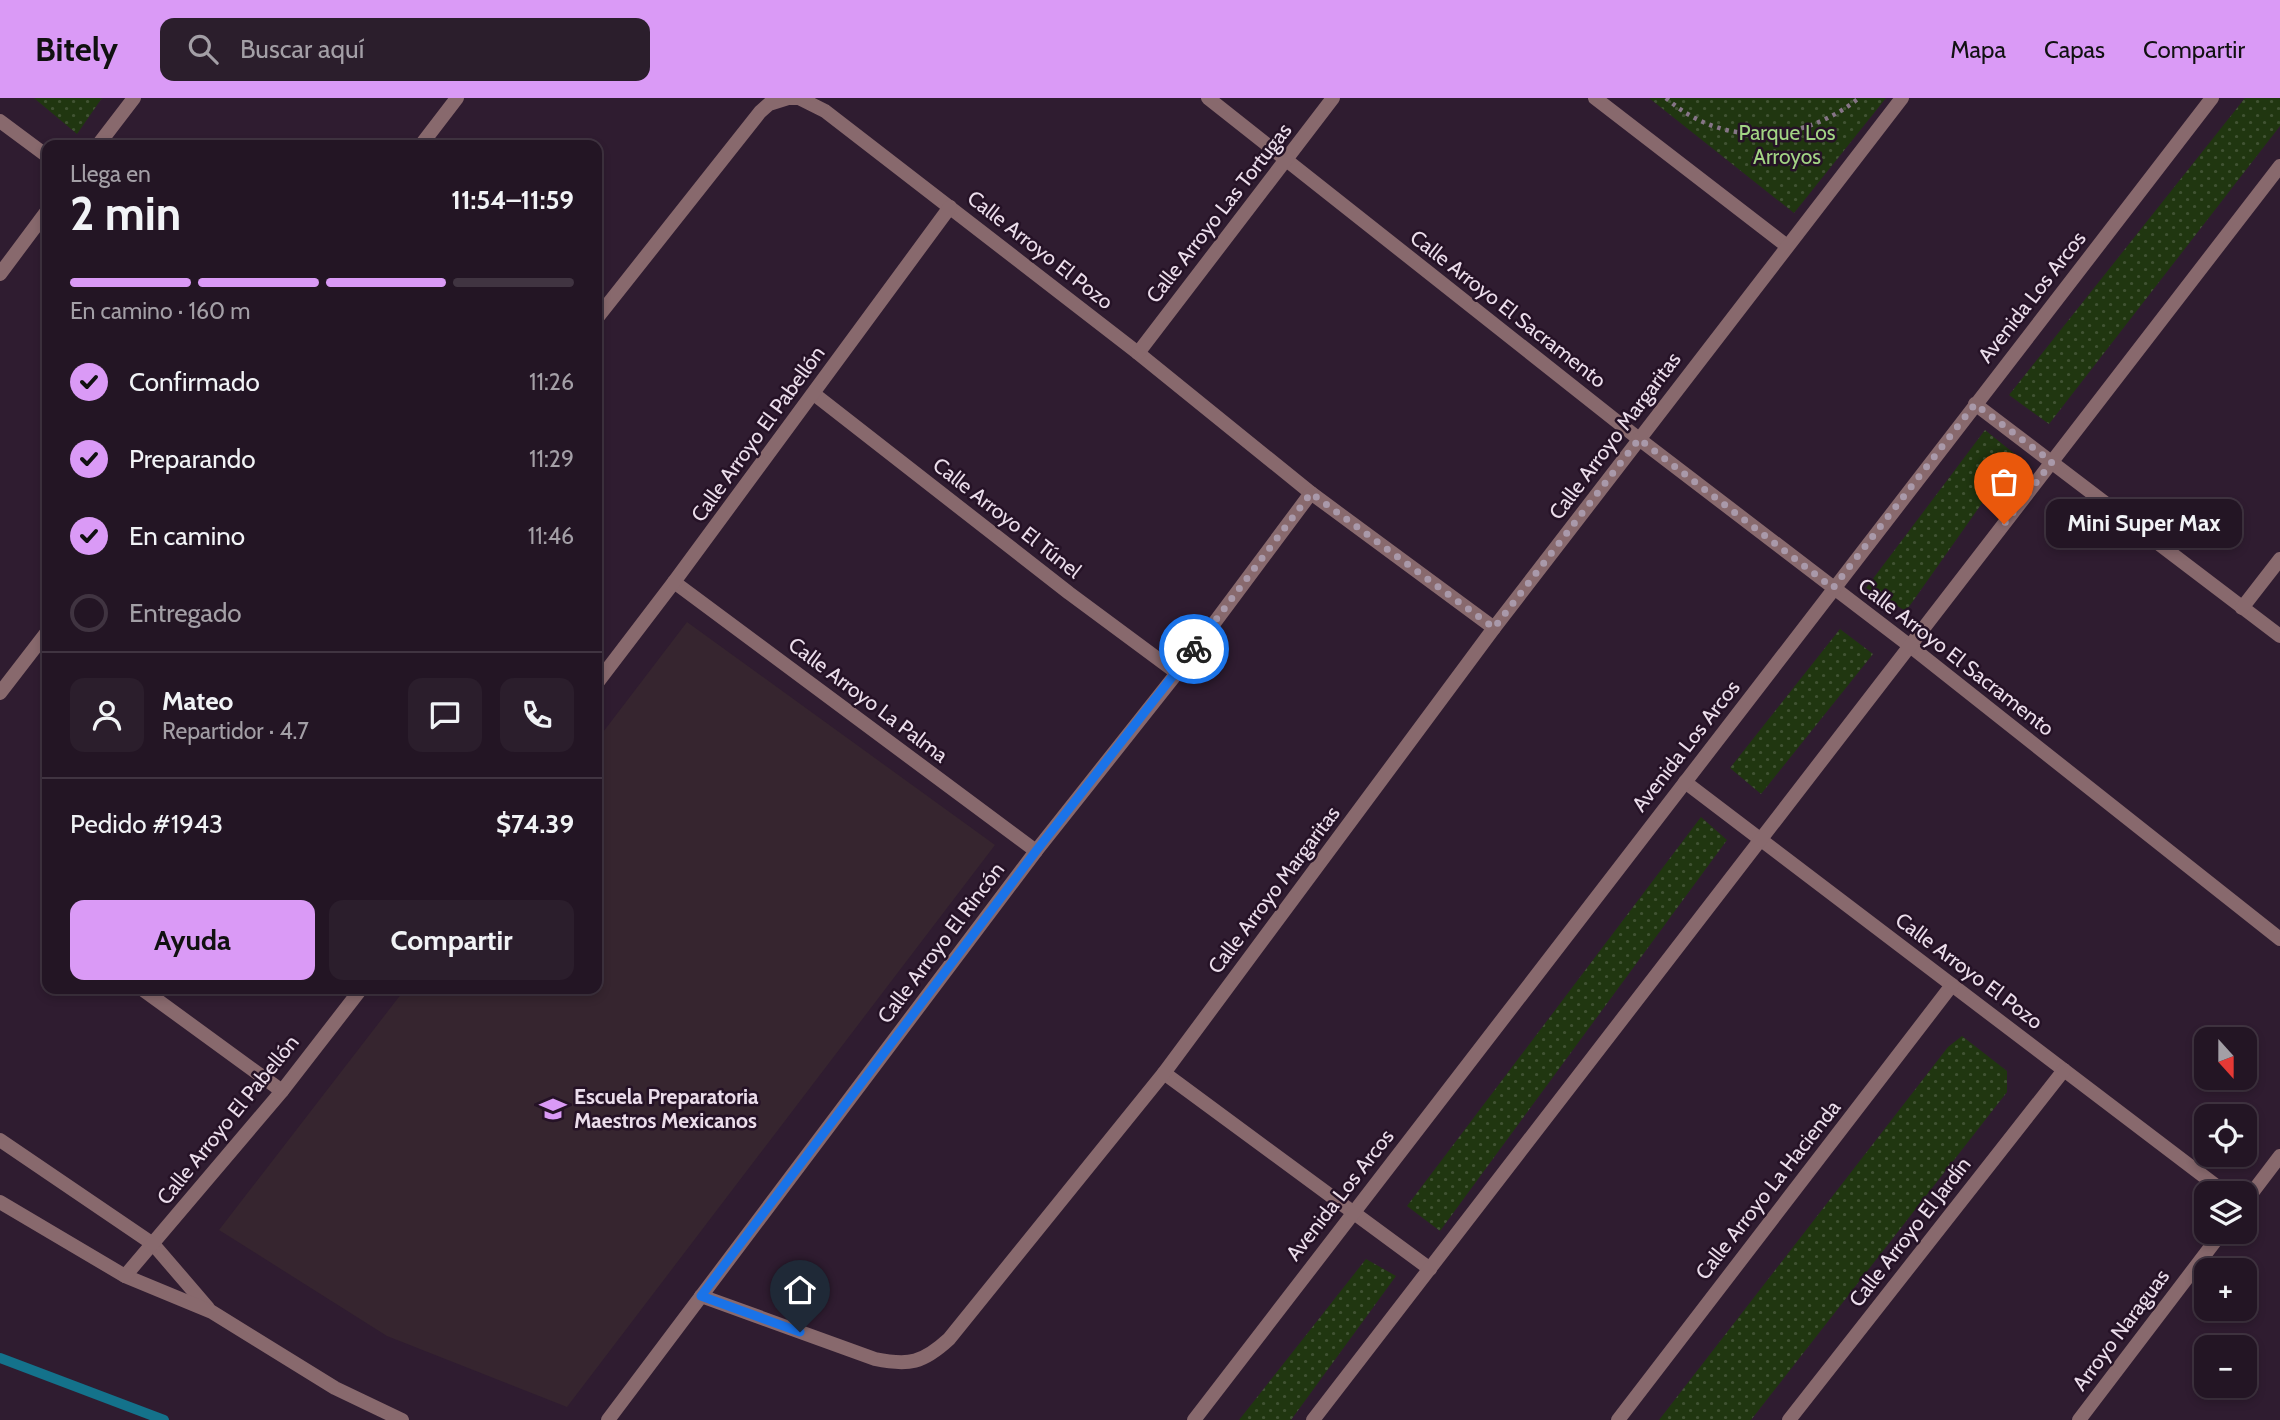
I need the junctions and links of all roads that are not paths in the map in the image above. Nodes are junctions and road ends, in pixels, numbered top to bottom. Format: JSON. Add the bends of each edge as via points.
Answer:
{"nodes":[{"id":1,"x":135,"y":98,"type":"edge"},
{"id":2,"x":457,"y":98,"type":"edge"},
{"id":3,"x":1208,"y":98,"type":"edge"},
{"id":4,"x":1333,"y":98,"type":"edge"},
{"id":5,"x":1595,"y":98,"type":"edge"},
{"id":6,"x":1902,"y":98,"type":"edge"},
{"id":7,"x":2212,"y":98,"type":"edge"},
{"id":8,"x":0,"y":121,"type":"edge"},
{"id":9,"x":102,"y":140,"type":"edge"},
{"id":10,"x":425,"y":140,"type":"edge"},
{"id":11,"x":42,"y":152,"type":"edge"},
{"id":12,"x":1287,"y":159,"type":"junction"},
{"id":13,"x":2280,"y":166,"type":"edge"},
{"id":14,"x":950,"y":207,"type":"junction"},
{"id":15,"x":42,"y":218,"type":"edge"},
{"id":16,"x":1787,"y":246,"type":"junction"},
{"id":17,"x":0,"y":274,"type":"edge"},
{"id":18,"x":602,"y":312,"type":"edge"},
{"id":19,"x":1138,"y":353,"type":"junction"},
{"id":20,"x":814,"y":394,"type":"junction"},
{"id":21,"x":1975,"y":404,"type":"junction"},
{"id":22,"x":1639,"y":439,"type":"junction"},
{"id":23,"x":2052,"y":462,"type":"junction"},
{"id":24,"x":1311,"y":493,"type":"junction"},
{"id":25,"x":2280,"y":559,"type":"edge"},
{"id":26,"x":674,"y":582,"type":"junction"},
{"id":27,"x":1833,"y":588,"type":"junction"},
{"id":28,"x":2242,"y":608,"type":"junction"},
{"id":29,"x":1494,"y":628,"type":"junction"},
{"id":30,"x":2280,"y":636,"type":"edge"},
{"id":31,"x":42,"y":638,"type":"edge"},
{"id":32,"x":1910,"y":646,"type":"junction"},
{"id":33,"x":1177,"y":673,"type":"junction"},
{"id":34,"x":602,"y":676,"type":"edge"},
{"id":35,"x":0,"y":693,"type":"edge"},
{"id":36,"x":1685,"y":782,"type":"junction"},
{"id":37,"x":1760,"y":840,"type":"junction"},
{"id":38,"x":1036,"y":851,"type":"junction"},
{"id":39,"x":2280,"y":939,"type":"edge"},
{"id":40,"x":1952,"y":985,"type":"junction"},
{"id":41,"x":149,"y":994,"type":"edge"},
{"id":42,"x":357,"y":994,"type":"edge"},
{"id":43,"x":2064,"y":1070,"type":"junction"},
{"id":44,"x":1164,"y":1073,"type":"junction"},
{"id":45,"x":282,"y":1091,"type":"junction"},
{"id":46,"x":0,"y":1140,"type":"edge"},
{"id":47,"x":2280,"y":1156,"type":"edge"},
{"id":48,"x":2210,"y":1181,"type":"edge"},
{"id":49,"x":2257,"y":1186,"type":"edge"},
{"id":50,"x":0,"y":1202,"type":"edge"},
{"id":51,"x":1353,"y":1213,"type":"junction"},
{"id":52,"x":153,"y":1244,"type":"junction"},
{"id":53,"x":2213,"y":1244,"type":"edge"},
{"id":54,"x":1430,"y":1269,"type":"junction"},
{"id":55,"x":125,"y":1276,"type":"junction"},
{"id":56,"x":701,"y":1296,"type":"junction"},
{"id":57,"x":212,"y":1312,"type":"junction"},
{"id":58,"x":402,"y":1420,"type":"edge"},
{"id":59,"x":608,"y":1420,"type":"edge"},
{"id":60,"x":1194,"y":1420,"type":"edge"},
{"id":61,"x":1313,"y":1420,"type":"edge"},
{"id":62,"x":1618,"y":1420,"type":"edge"},
{"id":63,"x":1789,"y":1420,"type":"edge"},
{"id":64,"x":2079,"y":1420,"type":"edge"}],
"edges":[{"from":1,"to":9,"type":"street"},
{"from":2,"to":10,"type":"street"},
{"from":3,"to":12,"type":"street","name":"Calle Arroyo El Sacramento"},
{"from":4,"to":12,"type":"street","name":"Calle Arroyo Las Tortugas"},
{"from":5,"to":16,"type":"street"},
{"from":6,"to":16,"type":"street","name":"Calle Arroyo Margaritas"},
{"from":7,"to":21,"type":"street","name":"Avenida Los Arcos"},
{"from":8,"to":11,"type":"street"},
{"from":12,"to":19,"type":"street","name":"Calle Arroyo Las Tortugas"},
{"from":12,"to":22,"type":"street","name":"Calle Arroyo El Sacramento"},
{"from":13,"to":23,"type":"street"},
{"from":14,"to":18,"type":"street","name":"Calle Arroyo El Pozo","via":[[825,111],[799,98],[777,100],[760,112]]},
{"from":14,"to":19,"type":"street","name":"Calle Arroyo El Pozo"},
{"from":14,"to":20,"type":"street","name":"Calle Arroyo El Pabellón"},
{"from":15,"to":17,"type":"street"},
{"from":16,"to":22,"type":"street","name":"Calle Arroyo Margaritas"},
{"from":19,"to":24,"type":"street","name":"Calle Arroyo El Pozo"},
{"from":20,"to":26,"type":"street","name":"Calle Arroyo El Pabellón"},
{"from":20,"to":33,"type":"street","name":"Calle Arroyo El Túnel"},
{"from":21,"to":23,"type":"street"},
{"from":21,"to":27,"type":"street","name":"Avenida Los Arcos"},
{"from":22,"to":27,"type":"street","name":"Calle Arroyo El Sacramento"},
{"from":22,"to":29,"type":"street","name":"Calle Arroyo Margaritas"},
{"from":23,"to":28,"type":"street"},
{"from":23,"to":32,"type":"street"},
{"from":24,"to":29,"type":"street","name":"Calle Arroyo El Pozo"},
{"from":24,"to":33,"type":"street","name":"Calle Arroyo El Rincón"},
{"from":25,"to":28,"type":"street"},
{"from":26,"to":34,"type":"street","name":"Calle Arroyo El Pabellón"},
{"from":26,"to":38,"type":"street","name":"Calle Arroyo La Palma"},
{"from":27,"to":32,"type":"street","name":"Calle Arroyo El Sacramento"},
{"from":27,"to":36,"type":"street","name":"Avenida Los Arcos"},
{"from":28,"to":30,"type":"street"},
{"from":29,"to":44,"type":"street","name":"Calle Arroyo Margaritas"},
{"from":31,"to":35,"type":"street"},
{"from":32,"to":37,"type":"street"},
{"from":32,"to":39,"type":"street","name":"Calle Arroyo El Sacramento"},
{"from":33,"to":38,"type":"street","name":"Calle Arroyo El Rincón"},
{"from":36,"to":37,"type":"street","name":"Calle Arroyo El Pozo"},
{"from":36,"to":51,"type":"street","name":"Avenida Los Arcos"},
{"from":37,"to":40,"type":"street","name":"Calle Arroyo El Pozo"},
{"from":37,"to":54,"type":"street"},
{"from":38,"to":56,"type":"street","name":"Calle Arroyo El Rincón"},
{"from":40,"to":43,"type":"street","name":"Calle Arroyo El Pozo"},
{"from":40,"to":62,"type":"street","name":"Calle Arroyo La Hacienda"},
{"from":41,"to":45,"type":"street"},
{"from":42,"to":45,"type":"street","name":"Calle Arroyo El Pabellón"},
{"from":43,"to":48,"type":"street","name":"Calle Arroyo El Pozo"},
{"from":43,"to":63,"type":"street","name":"Calle Arroyo El Jardín"},
{"from":44,"to":51,"type":"street"},
{"from":44,"to":56,"type":"street","name":"Calle Arroyo Margaritas","via":[[933,1354],[915,1362],[875,1359]]},
{"from":45,"to":52,"type":"street","name":"Calle Arroyo El Pabellón"},
{"from":46,"to":52,"type":"street"},
{"from":47,"to":49,"type":"street"},
{"from":50,"to":55,"type":"street"},
{"from":51,"to":54,"type":"street"},
{"from":51,"to":60,"type":"street","name":"Avenida Los Arcos"},
{"from":52,"to":55,"type":"street","name":"Calle Arroyo El Pabellón"},
{"from":52,"to":57,"type":"street"},
{"from":53,"to":64,"type":"street","name":"Arroyo Naraguas"},
{"from":54,"to":61,"type":"street"},
{"from":55,"to":57,"type":"street"},
{"from":56,"to":59,"type":"street","name":"Calle Arroyo El Rincón"},
{"from":57,"to":58,"type":"street","via":[[335,1388]]}]}
